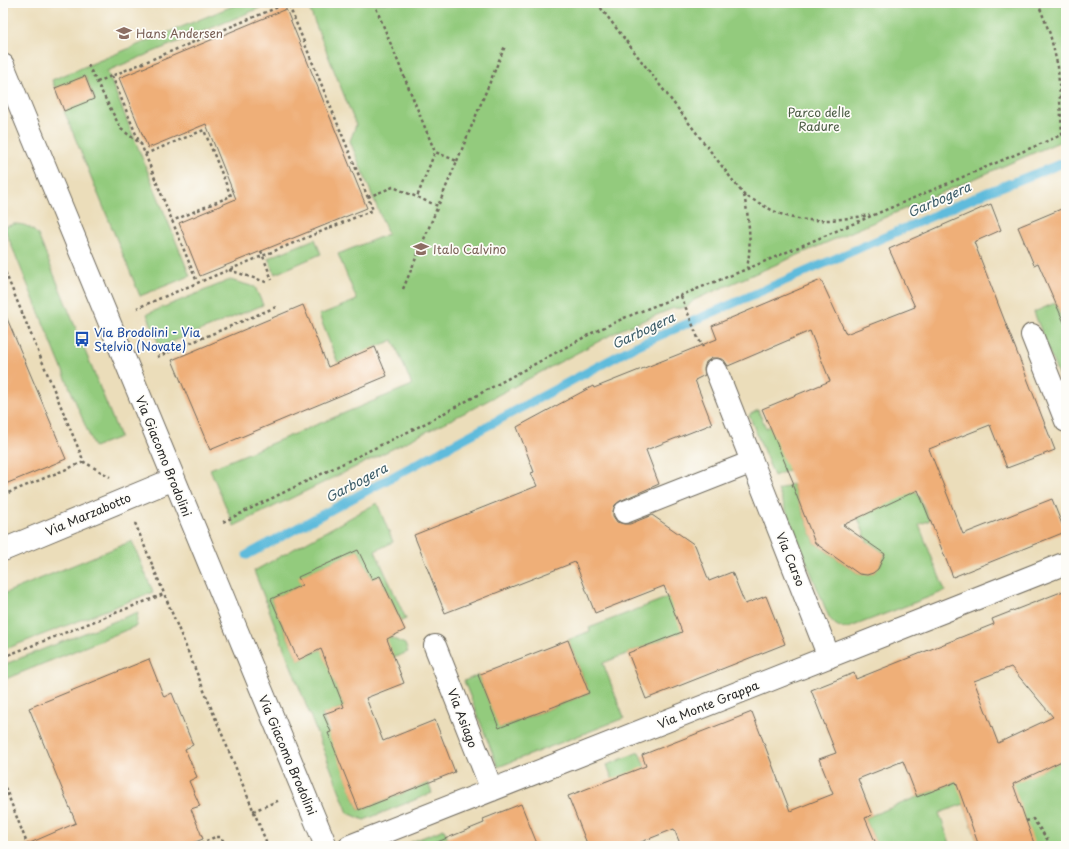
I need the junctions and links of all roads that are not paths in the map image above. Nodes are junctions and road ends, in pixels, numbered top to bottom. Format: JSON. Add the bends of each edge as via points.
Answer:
{"nodes":[{"id":1,"x":3,"y":65,"type":"edge"},
{"id":2,"x":1032,"y":334,"type":"dead end"},
{"id":3,"x":716,"y":370,"type":"dead end"},
{"id":4,"x":1066,"y":421,"type":"edge"},
{"id":5,"x":752,"y":462,"type":"junction"},
{"id":6,"x":174,"y":479,"type":"junction"},
{"id":7,"x":625,"y":512,"type":"dead end"},
{"id":8,"x":3,"y":550,"type":"edge"},
{"id":9,"x":1066,"y":563,"type":"edge"},
{"id":10,"x":435,"y":646,"type":"dead end"},
{"id":11,"x":829,"y":657,"type":"junction"},
{"id":12,"x":492,"y":790,"type":"junction"},
{"id":13,"x":326,"y":846,"type":"edge"},
{"id":14,"x":350,"y":846,"type":"edge"}],
"edges":[{"from":1,"to":6,"type":"street","name":"Via Giacomo Brodolini"},
{"from":2,"to":4,"type":"street"},
{"from":3,"to":5,"type":"street","name":"Via Carso"},
{"from":5,"to":7,"type":"street"},
{"from":5,"to":11,"type":"street","name":"Via Carso"},
{"from":6,"to":8,"type":"street","name":"Via Marzabotto"},
{"from":6,"to":13,"type":"street","name":"Via Giacomo Brodolini"},
{"from":9,"to":11,"type":"street","name":"Via Monte Grappa"},
{"from":10,"to":12,"type":"street","name":"Via Asiago"},
{"from":11,"to":12,"type":"street","name":"Via Monte Grappa"},
{"from":12,"to":14,"type":"street","name":"Via Monte Grappa"}]}
